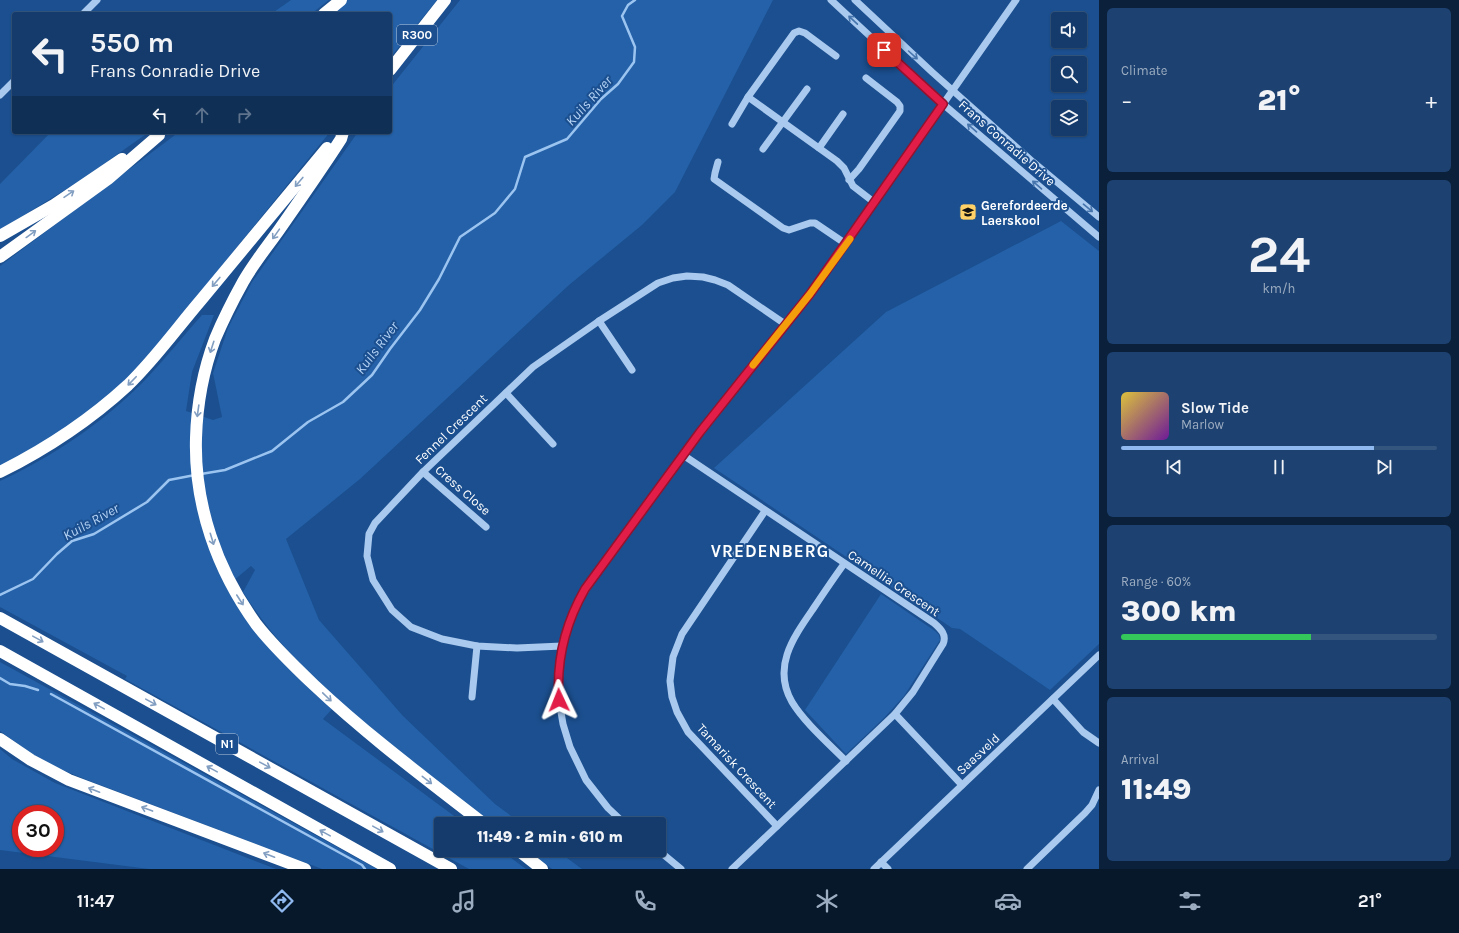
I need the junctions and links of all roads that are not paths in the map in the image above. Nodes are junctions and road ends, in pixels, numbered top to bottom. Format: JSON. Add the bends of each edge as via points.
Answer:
{"nodes":[{"id":1,"x":97,"y":0,"type":"edge"},
{"id":2,"x":341,"y":0,"type":"edge"},
{"id":3,"x":445,"y":0,"type":"edge"},
{"id":4,"x":831,"y":0,"type":"edge"},
{"id":5,"x":854,"y":0,"type":"edge"},
{"id":6,"x":1016,"y":0,"type":"edge"},
{"id":7,"x":85,"y":12,"type":"edge"},
{"id":8,"x":326,"y":12,"type":"edge"},
{"id":9,"x":836,"y":56,"type":"dead end"},
{"id":10,"x":392,"y":67,"type":"edge"},
{"id":11,"x":866,"y":78,"type":"dead end"},
{"id":12,"x":12,"y":83,"type":"edge"},
{"id":13,"x":807,"y":89,"type":"dead end"},
{"id":14,"x":953,"y":90,"type":"junction"},
{"id":15,"x":0,"y":95,"type":"edge"},
{"id":16,"x":748,"y":97,"type":"junction"},
{"id":17,"x":943,"y":104,"type":"junction"},
{"id":18,"x":844,"y":114,"type":"dead end"},
{"id":19,"x":784,"y":122,"type":"junction"},
{"id":20,"x":732,"y":124,"type":"dead end"},
{"id":21,"x":160,"y":134,"type":"edge"},
{"id":22,"x":160,"y":134,"type":"edge"},
{"id":23,"x":340,"y":134,"type":"edge"},
{"id":24,"x":342,"y":134,"type":"edge"},
{"id":25,"x":820,"y":148,"type":"junction"},
{"id":26,"x":763,"y":149,"type":"dead end"},
{"id":27,"x":718,"y":162,"type":"dead end"},
{"id":28,"x":849,"y":180,"type":"junction"},
{"id":29,"x":875,"y":203,"type":"junction"},
{"id":30,"x":1099,"y":217,"type":"edge"},
{"id":31,"x":0,"y":236,"type":"edge"},
{"id":32,"x":1099,"y":238,"type":"edge"},
{"id":33,"x":846,"y":244,"type":"junction"},
{"id":34,"x":0,"y":258,"type":"edge"},
{"id":35,"x":599,"y":321,"type":"junction"},
{"id":36,"x":785,"y":324,"type":"junction"},
{"id":37,"x":632,"y":370,"type":"dead end"},
{"id":38,"x":506,"y":393,"type":"junction"},
{"id":39,"x":553,"y":444,"type":"dead end"},
{"id":40,"x":683,"y":455,"type":"junction"},
{"id":41,"x":0,"y":472,"type":"edge"},
{"id":42,"x":423,"y":472,"type":"junction"},
{"id":43,"x":765,"y":511,"type":"junction"},
{"id":44,"x":486,"y":527,"type":"dead end"},
{"id":45,"x":844,"y":564,"type":"junction"},
{"id":46,"x":2,"y":619,"type":"edge"},
{"id":47,"x":477,"y":646,"type":"junction"},
{"id":48,"x":562,"y":646,"type":"junction"},
{"id":49,"x":0,"y":651,"type":"edge"},
{"id":50,"x":1099,"y":655,"type":"edge"},
{"id":51,"x":472,"y":697,"type":"dead end"},
{"id":52,"x":1053,"y":700,"type":"junction"},
{"id":53,"x":895,"y":714,"type":"junction"},
{"id":54,"x":0,"y":739,"type":"edge"},
{"id":55,"x":1099,"y":743,"type":"edge"},
{"id":56,"x":846,"y":761,"type":"junction"},
{"id":57,"x":962,"y":785,"type":"junction"},
{"id":58,"x":1099,"y":790,"type":"edge"},
{"id":59,"x":475,"y":817,"type":"edge"},
{"id":60,"x":618,"y":817,"type":"edge"},
{"id":61,"x":777,"y":826,"type":"junction"},
{"id":62,"x":527,"y":857,"type":"edge"},
{"id":63,"x":666,"y":857,"type":"edge"},
{"id":64,"x":881,"y":862,"type":"junction"},
{"id":65,"x":305,"y":869,"type":"edge"},
{"id":66,"x":390,"y":869,"type":"edge"},
{"id":67,"x":451,"y":869,"type":"edge"},
{"id":68,"x":542,"y":869,"type":"edge"},
{"id":69,"x":681,"y":869,"type":"edge"},
{"id":70,"x":732,"y":869,"type":"edge"},
{"id":71,"x":874,"y":869,"type":"edge"},
{"id":72,"x":888,"y":869,"type":"edge"},
{"id":73,"x":1027,"y":869,"type":"edge"}],
"edges":[{"from":1,"to":7,"type":"street"},
{"from":2,"to":8,"type":"highway"},
{"from":3,"to":10,"type":"highway","number":"R300"},
{"from":17,"to":4,"type":"street","name":"Frans Conradie Drive","one_way":true},
{"from":5,"to":14,"type":"street","name":"Frans Conradie Drive","one_way":true},
{"from":6,"to":14,"type":"street"},
{"from":9,"to":16,"type":"street","via":[[805,33],[795,32]]},
{"from":11,"to":28,"type":"street","via":[[896,101],[900,111]]},
{"from":12,"to":15,"type":"street"},
{"from":13,"to":19,"type":"street"},
{"from":14,"to":17,"type":"street"},
{"from":14,"to":30,"type":"street","name":"Frans Conradie Drive","one_way":true},
{"from":16,"to":19,"type":"street"},
{"from":16,"to":20,"type":"street"},
{"from":17,"to":29,"type":"street"},
{"from":32,"to":17,"type":"street","name":"Frans Conradie Drive","one_way":true},
{"from":18,"to":25,"type":"street"},
{"from":19,"to":25,"type":"street"},
{"from":19,"to":26,"type":"street"},
{"from":31,"to":21,"type":"highway","one_way":true,"via":[[54,205]]},
{"from":34,"to":22,"type":"highway","one_way":true,"via":[[108,179]]},
{"from":23,"to":41,"type":"highway","one_way":true,"via":[[160,351],[128,385],[54,442]]},
{"from":24,"to":59,"type":"highway","one_way":true,"via":[[243,281],[216,338],[204,372],[197,416],[197,477],[204,512],[222,566],[257,625],[290,662],[339,708]]},
{"from":25,"to":28,"type":"street","via":[[840,164]]},
{"from":27,"to":33,"type":"street","via":[[714,179],[783,228],[788,230],[815,223]]},
{"from":28,"to":29,"type":"street","via":[[858,191]]},
{"from":29,"to":33,"type":"street"},
{"from":33,"to":36,"type":"street"},
{"from":35,"to":36,"type":"street","name":"Fennel Crescent","via":[[658,283],[673,278],[694,276],[710,278],[728,285]]},
{"from":35,"to":37,"type":"street"},
{"from":35,"to":38,"type":"street","name":"Fennel Crescent","via":[[533,367]]},
{"from":36,"to":40,"type":"street"},
{"from":38,"to":39,"type":"street"},
{"from":38,"to":42,"type":"street","name":"Fennel Crescent"},
{"from":40,"to":43,"type":"street","name":"Camellia Crescent"},
{"from":40,"to":48,"type":"street","via":[[585,589],[570,619]]},
{"from":42,"to":44,"type":"street","name":"Cress Close"},
{"from":42,"to":47,"type":"street","name":"Fennel Crescent","via":[[375,523],[369,534],[367,556],[372,580],[392,610],[411,626],[442,639]]},
{"from":43,"to":45,"type":"street","name":"Camellia Crescent"},
{"from":43,"to":61,"type":"street","name":"Tamarisk Crescent","via":[[682,634],[673,657],[670,681],[677,712],[688,732]]},
{"from":45,"to":53,"type":"street","name":"Camellia Crescent","via":[[934,623],[944,635],[943,644],[913,692]]},
{"from":45,"to":56,"type":"street","via":[[794,636],[787,652],[784,670],[788,694],[795,706]]},
{"from":46,"to":67,"type":"highway","number":"N1","one_way":true},
{"from":47,"to":48,"type":"street","name":"Fennel Crescent"},
{"from":47,"to":51,"type":"street"},
{"from":48,"to":60,"type":"street","via":[[558,676],[559,700],[570,747],[592,790]]},
{"from":66,"to":49,"type":"highway","number":"N1","one_way":true},
{"from":50,"to":52,"type":"street","name":"Saasveld"},
{"from":52,"to":55,"type":"street","via":[[1083,732]]},
{"from":52,"to":57,"type":"street","name":"Saasveld"},
{"from":53,"to":56,"type":"street","name":"Camellia Crescent"},
{"from":53,"to":57,"type":"street"},
{"from":65,"to":54,"type":"highway","one_way":true,"via":[[69,780],[24,756]]},
{"from":56,"to":61,"type":"street","name":"Camellia Crescent"},
{"from":57,"to":64,"type":"street","name":"Saasveld"},
{"from":58,"to":73,"type":"street","via":[[1089,809]]},
{"from":61,"to":70,"type":"street","name":"Camellia Crescent"},
{"from":62,"to":68,"type":"highway"},
{"from":63,"to":69,"type":"street"},
{"from":64,"to":71,"type":"street","name":"Saasveld"},
{"from":64,"to":72,"type":"street"}]}
